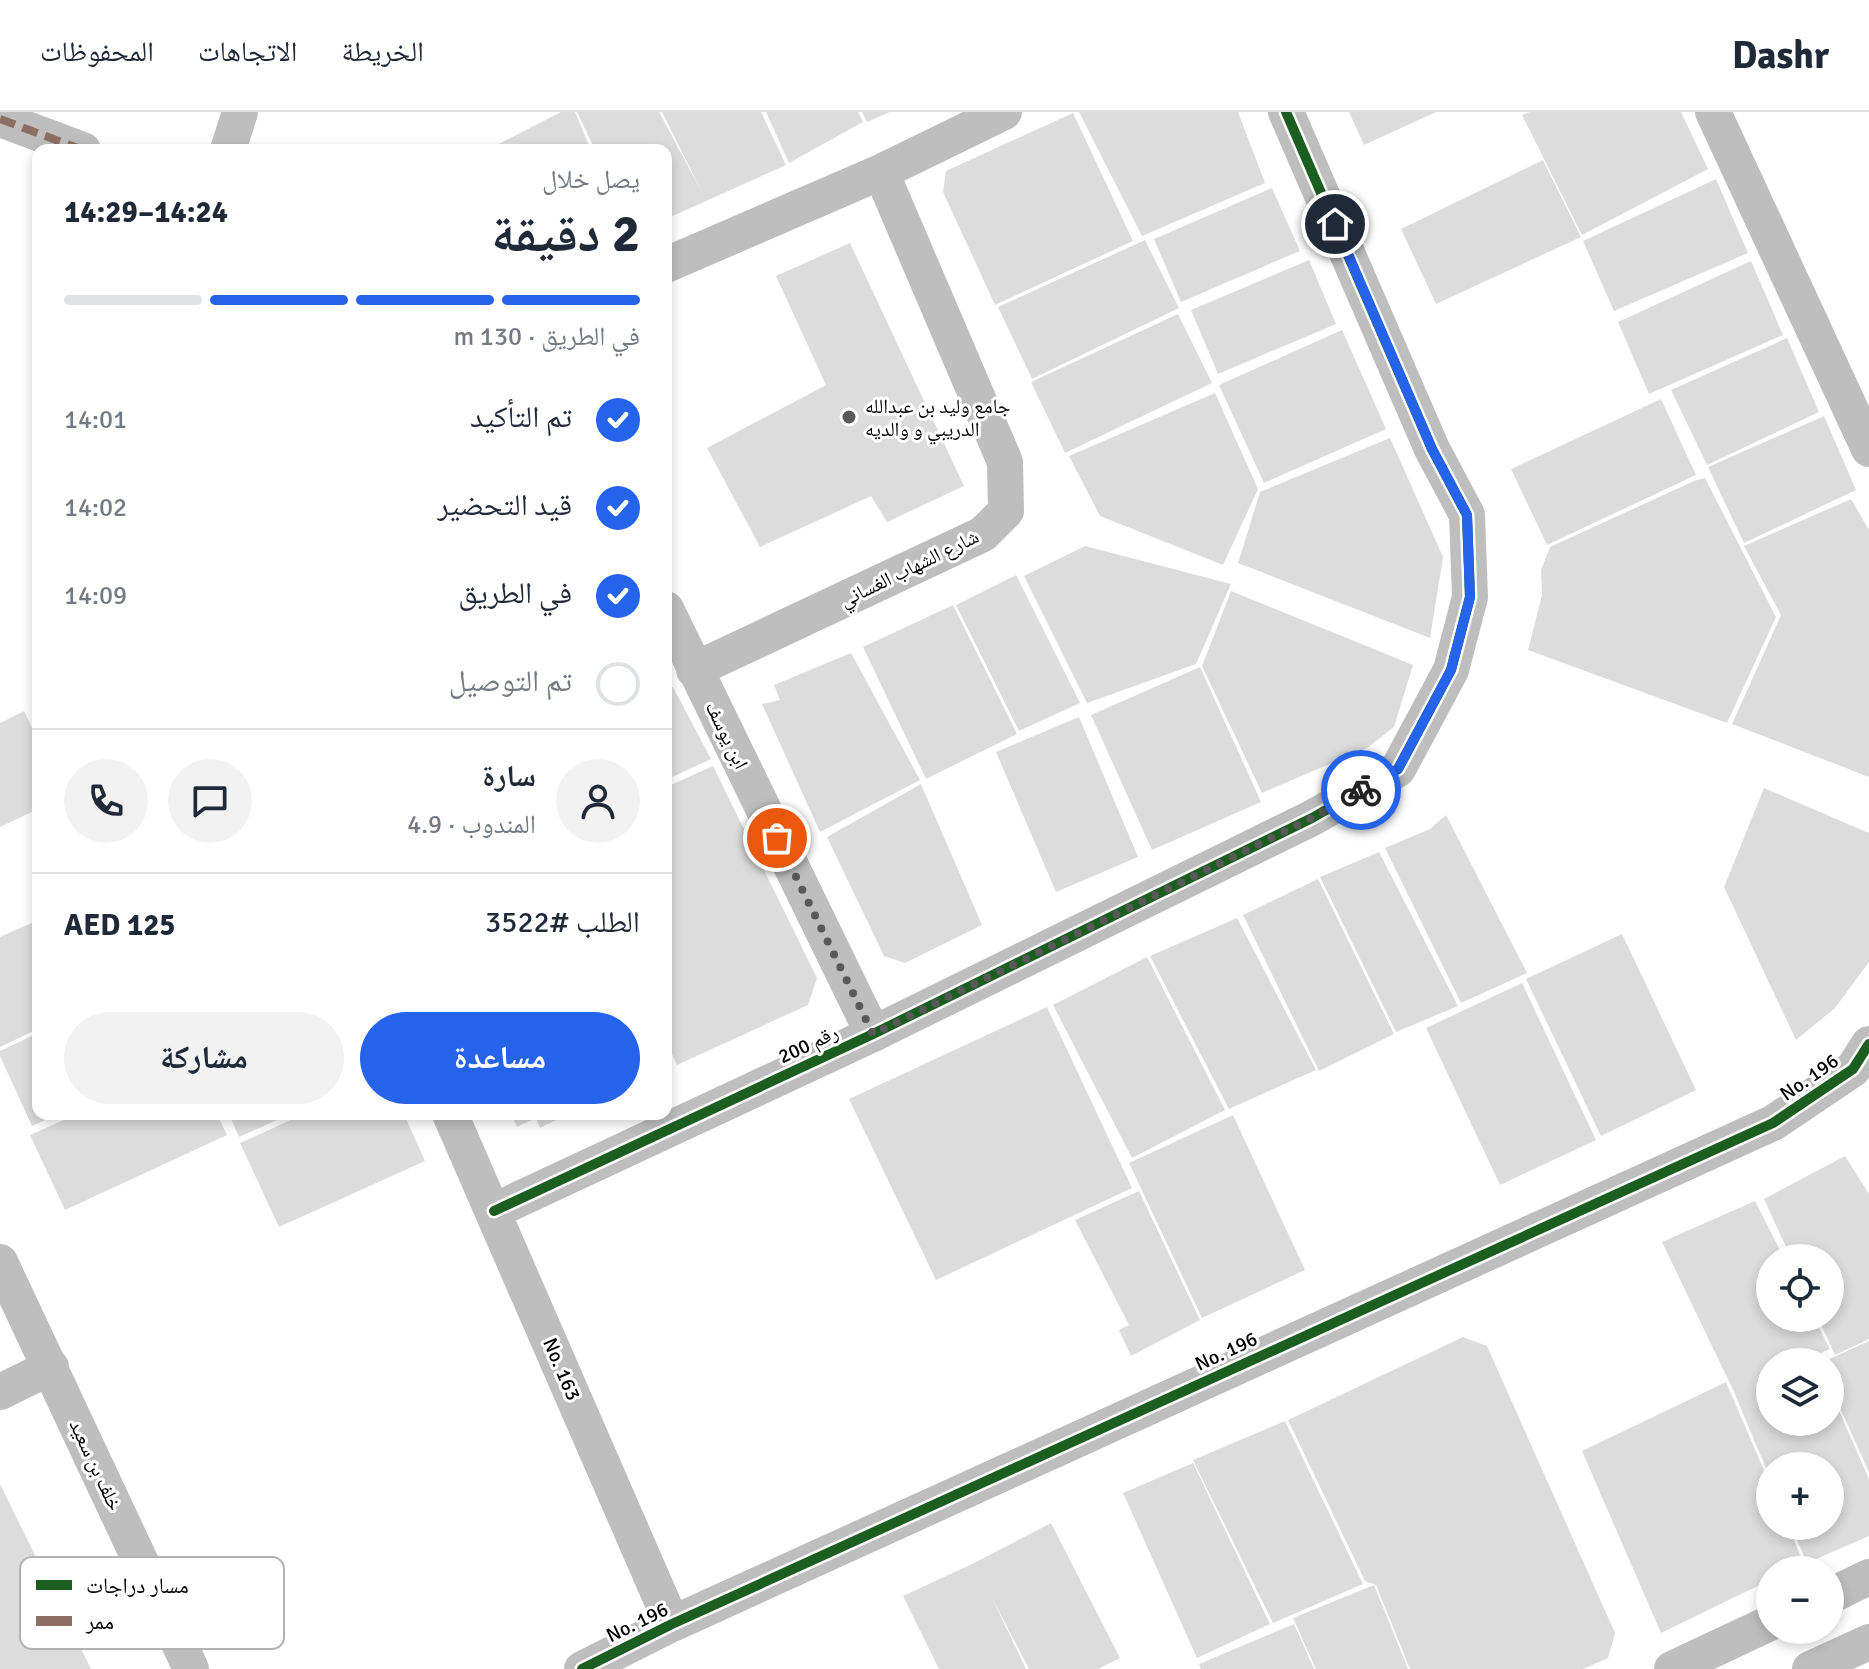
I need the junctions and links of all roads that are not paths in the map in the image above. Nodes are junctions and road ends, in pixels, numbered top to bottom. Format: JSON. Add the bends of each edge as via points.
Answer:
{"nodes":[{"id":1,"x":240,"y":112,"type":"edge"},
{"id":2,"x":1004,"y":112,"type":"edge"},
{"id":3,"x":1286,"y":112,"type":"edge"},
{"id":4,"x":1713,"y":112,"type":"edge"},
{"id":5,"x":0,"y":119,"type":"edge"},
{"id":6,"x":67,"y":144,"type":"edge"},
{"id":7,"x":230,"y":144,"type":"edge"},
{"id":8,"x":881,"y":172,"type":"junction"},
{"id":9,"x":672,"y":262,"type":"edge"},
{"id":10,"x":1869,"y":449,"type":"edge"},
{"id":11,"x":672,"y":622,"type":"edge"},
{"id":12,"x":694,"y":670,"type":"junction"},
{"id":13,"x":873,"y":1034,"type":"junction"},
{"id":14,"x":1869,"y":1044,"type":"edge"},
{"id":15,"x":453,"y":1120,"type":"edge"},
{"id":16,"x":494,"y":1211,"type":"junction"},
{"id":17,"x":0,"y":1262,"type":"edge"},
{"id":18,"x":51,"y":1367,"type":"junction"},
{"id":19,"x":0,"y":1392,"type":"edge"},
{"id":20,"x":139,"y":1557,"type":"edge"},
{"id":21,"x":1869,"y":1577,"type":"edge"},
{"id":22,"x":1844,"y":1589,"type":"edge"},
{"id":23,"x":672,"y":1624,"type":"junction"},
{"id":24,"x":1756,"y":1630,"type":"edge"},
{"id":25,"x":1869,"y":1642,"type":"edge"},
{"id":26,"x":182,"y":1649,"type":"edge"},
{"id":27,"x":191,"y":1669,"type":"edge"},
{"id":28,"x":582,"y":1669,"type":"edge"},
{"id":29,"x":1672,"y":1669,"type":"edge"},
{"id":30,"x":1810,"y":1669,"type":"edge"}],
"edges":[{"from":1,"to":7,"type":"street"},
{"from":2,"to":8,"type":"street"},
{"from":3,"to":13,"type":"street","name":"رقم 200","via":[[1432,449],[1467,515],[1470,597],[1451,670],[1398,769],[1312,818]]},
{"from":4,"to":10,"type":"street"},
{"from":5,"to":6,"type":"street"},
{"from":8,"to":9,"type":"street"},
{"from":8,"to":12,"type":"street","name":"شارع الشهاب الغساني","via":[[1005,462],[1006,511],[983,534]]},
{"from":11,"to":12,"type":"street","name":"ابن يوسف"},
{"from":12,"to":13,"type":"street","name":"ابن يوسف"},
{"from":13,"to":16,"type":"street","name":"رقم 200"},
{"from":14,"to":23,"type":"street","name":"No. 196","via":[[1853,1069],[1773,1123]]},
{"from":15,"to":16,"type":"street","name":"No. 163"},
{"from":16,"to":23,"type":"street","name":"No. 163"},
{"from":17,"to":18,"type":"street","name":"خلف بن سعيد"},
{"from":18,"to":19,"type":"street"},
{"from":18,"to":20,"type":"street","name":"خلف بن سعيد"},
{"from":21,"to":22,"type":"street"},
{"from":23,"to":28,"type":"street","name":"No. 196"},
{"from":24,"to":29,"type":"street"},
{"from":25,"to":30,"type":"street"},
{"from":26,"to":27,"type":"street","name":"خلف بن سعيد"}]}
